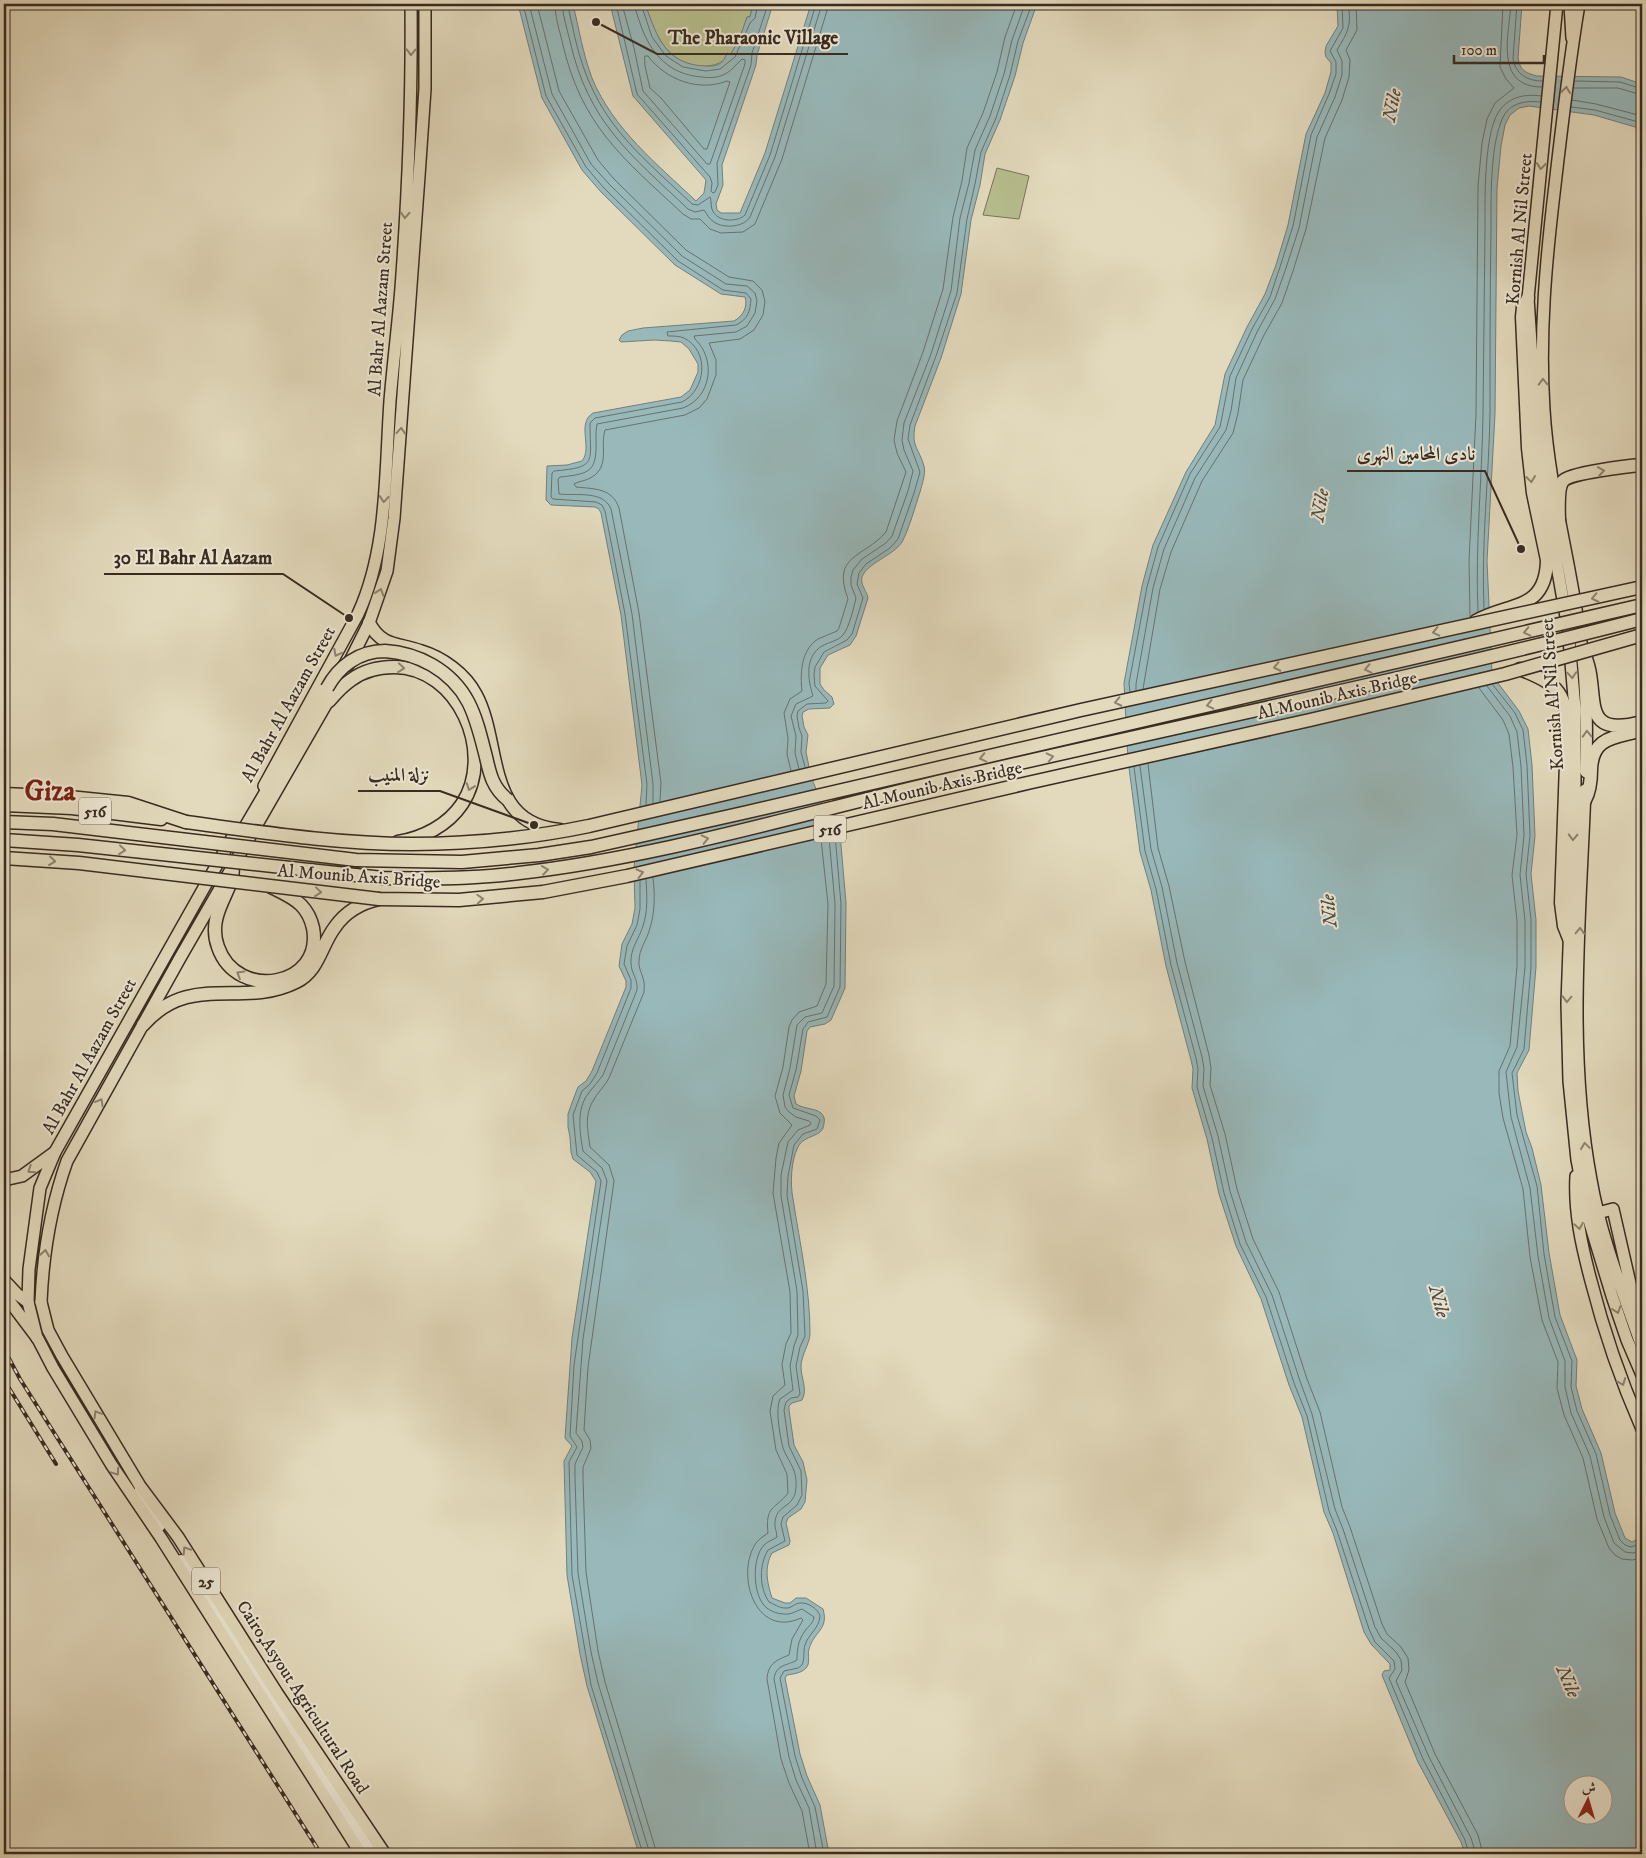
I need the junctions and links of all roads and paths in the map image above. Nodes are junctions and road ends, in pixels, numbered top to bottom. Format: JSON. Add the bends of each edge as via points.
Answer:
{"nodes":[{"id":1,"x":411,"y":4,"type":"edge"},
{"id":2,"x":425,"y":4,"type":"edge"},
{"id":3,"x":1557,"y":4,"type":"edge"},
{"id":4,"x":1570,"y":4,"type":"edge"},
{"id":5,"x":1579,"y":4,"type":"edge"},
{"id":6,"x":1573,"y":42,"type":"junction"},
{"id":7,"x":1528,"y":298,"type":"junction"},
{"id":8,"x":1642,"y":465,"type":"edge"},
{"id":9,"x":1559,"y":524,"type":"junction"},
{"id":10,"x":1642,"y":588,"type":"edge"},
{"id":11,"x":1642,"y":605,"type":"edge"},
{"id":12,"x":1642,"y":619,"type":"edge"},
{"id":13,"x":369,"y":623,"type":"junction"},
{"id":14,"x":1471,"y":624,"type":"junction"},
{"id":15,"x":1639,"y":636,"type":"edge"},
{"id":16,"x":1583,"y":652,"type":"junction"},
{"id":17,"x":1520,"y":669,"type":"junction"},
{"id":18,"x":328,"y":695,"type":"junction"},
{"id":19,"x":1638,"y":727,"type":"edge"},
{"id":20,"x":4,"y":794,"type":"edge"},
{"id":21,"x":508,"y":800,"type":"junction"},
{"id":22,"x":1584,"y":800,"type":"junction"},
{"id":23,"x":4,"y":805,"type":"edge"},
{"id":24,"x":4,"y":822,"type":"edge"},
{"id":25,"x":186,"y":822,"type":"junction"},
{"id":26,"x":568,"y":830,"type":"junction"},
{"id":27,"x":4,"y":840,"type":"edge"},
{"id":28,"x":386,"y":844,"type":"junction"},
{"id":29,"x":227,"y":846,"type":"junction"},
{"id":30,"x":4,"y":858,"type":"edge"},
{"id":31,"x":232,"y":866,"type":"junction"},
{"id":32,"x":271,"y":887,"type":"junction"},
{"id":33,"x":379,"y":899,"type":"junction"},
{"id":34,"x":178,"y":934,"type":"junction"},
{"id":35,"x":191,"y":940,"type":"junction"},
{"id":36,"x":1570,"y":942,"type":"junction"},
{"id":37,"x":168,"y":951,"type":"junction"},
{"id":38,"x":180,"y":958,"type":"junction"},
{"id":39,"x":143,"y":1025,"type":"junction"},
{"id":40,"x":55,"y":1152,"type":"junction"},
{"id":41,"x":1577,"y":1160,"type":"junction"},
{"id":42,"x":50,"y":1164,"type":"junction"},
{"id":43,"x":64,"y":1169,"type":"junction"},
{"id":44,"x":4,"y":1180,"type":"edge"},
{"id":45,"x":40,"y":1188,"type":"junction"},
{"id":46,"x":56,"y":1195,"type":"junction"},
{"id":47,"x":1598,"y":1213,"type":"junction"},
{"id":48,"x":1607,"y":1263,"type":"junction"},
{"id":49,"x":4,"y":1280,"type":"edge"},
{"id":50,"x":4,"y":1294,"type":"edge"},
{"id":51,"x":28,"y":1302,"type":"junction"},
{"id":52,"x":40,"y":1302,"type":"joint"},
{"id":53,"x":1642,"y":1315,"type":"edge"},
{"id":54,"x":38,"y":1339,"type":"junction"},
{"id":55,"x":1642,"y":1347,"type":"edge"},
{"id":56,"x":1642,"y":1375,"type":"edge"},
{"id":57,"x":1642,"y":1429,"type":"edge"},
{"id":58,"x":140,"y":1486,"type":"junction"},
{"id":59,"x":226,"y":1640,"type":"junction"},
{"id":60,"x":361,"y":1854,"type":"edge"},
{"id":61,"x":367,"y":1854,"type":"edge"},
{"id":62,"x":372,"y":1854,"type":"edge"},
{"id":63,"x":385,"y":1854,"type":"edge"}],
"edges":[{"from":1,"to":29,"type":"main road","name":"Al Bahr Al Aazam Street","one_way":true,"via":[[411,86],[401,288],[376,558],[358,614]]},
{"from":13,"to":2,"type":"main road","name":"Al Bahr Al Aazam Street","one_way":true,"via":[[387,571],[398,482],[424,99]]},
{"from":3,"to":7,"type":"main road","name":"Kornish Al Nil Street","one_way":true},
{"from":4,"to":6,"type":"main road"},
{"from":5,"to":6,"type":"main road","name":"Kornish Al Nil Street"},
{"from":9,"to":6,"type":"main road","name":"Kornish Al Nil Street","one_way":true,"via":[[1547,449],[1542,362],[1545,269]]},
{"from":7,"to":14,"type":"highway","one_way":true,"via":[[1522,317],[1526,431],[1532,487],[1547,560],[1545,578],[1530,600]]},
{"from":7,"to":36,"type":"main road","name":"Kornish Al Nil Street","one_way":true,"via":[[1540,464],[1568,628],[1575,709]]},
{"from":9,"to":8,"type":"highway","one_way":true,"via":[[1560,488],[1568,477]]},
{"from":9,"to":16,"type":"main road","name":"Kornish Al Nil Street"},
{"from":10,"to":14,"type":"highway","name":"Al Mounib Axis Bridge","number":"516","one_way":true,"bridge":true},
{"from":11,"to":24,"type":"highway","name":"Al Mounib Axis Bridge","number":"516","one_way":true,"bridge":true,"via":[[744,813],[539,856],[453,862],[356,860],[53,824]]},
{"from":27,"to":12,"type":"highway","name":"Al Mounib Axis Bridge","number":"516","one_way":true,"bridge":true,"via":[[383,878],[523,873],[646,853]]},
{"from":13,"to":18,"type":"main road","name":"Al Bahr Al Aazam Street"},
{"from":13,"to":21,"type":"highway","via":[[386,642],[433,656],[468,682],[491,738],[499,782]]},
{"from":14,"to":26,"type":"highway","name":"Al Mounib Axis Bridge","number":"516","one_way":true,"bridge":true,"via":[[1081,710]]},
{"from":15,"to":17,"type":"highway","name":"Al Mounib Axis Bridge","number":"516","bridge":true},
{"from":16,"to":19,"type":"highway","via":[[1589,667],[1596,717],[1611,726]]},
{"from":22,"to":16,"type":"main road","name":"Kornish Al Nil Street","one_way":true,"via":[[1587,745]]},
{"from":33,"to":17,"type":"highway","name":"Al Mounib Axis Bridge","number":"516","one_way":true,"bridge":true,"via":[[486,898],[599,882]]},
{"from":17,"to":36,"type":"highway","via":[[1548,682],[1566,708],[1561,912]]},
{"from":18,"to":21,"type":"highway","bridge":true,"via":[[339,670],[358,657],[374,652],[401,654],[439,670],[457,686],[471,706],[491,780]]},
{"from":18,"to":28,"type":"highway","one_way":true,"bridge":true,"via":[[362,673],[385,667],[409,669],[434,679],[455,699],[462,711],[472,740],[474,766],[468,792],[454,815],[444,824],[416,838]]},
{"from":18,"to":29,"type":"highway","via":[[242,833]]},
{"from":18,"to":31,"type":"main road","name":"Al Bahr Al Aazam Street"},
{"from":19,"to":22,"type":"highway","via":[[1596,747],[1589,790]]},
{"from":20,"to":25,"type":"highway","via":[[128,803]]},
{"from":21,"to":26,"type":"highway","bridge":true,"via":[[529,821],[548,828]]},
{"from":47,"to":22,"type":"main road","name":"Kornish Al Nil Street","one_way":true,"via":[[1581,1112],[1577,1031]]},
{"from":23,"to":25,"type":"highway","name":"Al Mounib Axis Bridge","number":"516","via":[[72,808]]},
{"from":25,"to":28,"type":"highway","name":"Al Mounib Axis Bridge","number":"516","bridge":true,"via":[[297,837]]},
{"from":26,"to":28,"type":"highway","name":"Al Mounib Axis Bridge","number":"516","bridge":true,"via":[[490,841]]},
{"from":29,"to":34,"type":"main road","name":"Al Bahr Al Aazam Street"},
{"from":30,"to":32,"type":"highway","name":"Al Mounib Axis Bridge","number":"516","one_way":true,"bridge":true},
{"from":32,"to":31,"type":"highway","one_way":true,"via":[[302,906],[314,933],[311,953],[301,968],[285,979],[258,982],[225,962],[215,935],[214,926],[233,875]]},
{"from":31,"to":35,"type":"main road","name":"Al Bahr Al Aazam Street"},
{"from":32,"to":33,"type":"highway","name":"Al Mounib Axis Bridge","number":"516","one_way":true,"bridge":true},
{"from":33,"to":39,"type":"highway","via":[[366,902],[343,917],[317,962],[299,981],[268,992],[200,994],[174,1001],[162,1007]]},
{"from":34,"to":35,"type":"main road"},
{"from":34,"to":37,"type":"main road","name":"Al Bahr Al Aazam Street"},
{"from":35,"to":38,"type":"main road","name":"Al Bahr Al Aazam Street"},
{"from":36,"to":41,"type":"main road","name":"Kornish Al Nil Street","one_way":true,"via":[[1567,1042]]},
{"from":37,"to":38,"type":"main road","via":[[175,952]]},
{"from":37,"to":40,"type":"main road","name":"Al Bahr Al Aazam Street"},
{"from":38,"to":39,"type":"main road","name":"Al Bahr Al Aazam Street"},
{"from":43,"to":39,"type":"main road","name":"Al Bahr Al Aazam Street","one_way":true},
{"from":40,"to":42,"type":"main road","name":"Al Bahr Al Aazam Street"},
{"from":40,"to":44,"type":"main road","one_way":true,"via":[[22,1176]]},
{"from":41,"to":48,"type":"main road","name":"Kornish Al Nil Street","via":[[1590,1220]]},
{"from":41,"to":57,"type":"main road","one_way":true,"via":[[1578,1224],[1584,1256],[1613,1355]]},
{"from":42,"to":43,"type":"main road"},
{"from":42,"to":45,"type":"main road","name":"Al Bahr Al Aazam Street"},
{"from":43,"to":46,"type":"main road","name":"Al Bahr Al Aazam Street"},
{"from":45,"to":46,"type":"main road","via":[[50,1188]]},
{"from":45,"to":51,"type":"main road","name":"Al Bahr Al Aazam Street"},
{"from":52,"to":46,"type":"main road","name":"Al Bahr Al Aazam Street","one_way":true},
{"from":47,"to":48,"type":"main road","name":"Kornish Al Nil Street"},
{"from":47,"to":53,"type":"main road","via":[[1613,1210],[1632,1292]]},
{"from":48,"to":55,"type":"main road","name":"Kornish Al Nil Street"},
{"from":48,"to":56,"type":"main road","name":"Kornish Al Nil Street","one_way":true,"via":[[1627,1340]]},
{"from":49,"to":51,"type":"main road"},
{"from":50,"to":54,"type":"main road"},
{"from":51,"to":54,"type":"main road","name":"Al Bahr Al Aazam Street"},
{"from":58,"to":52,"type":"main road","name":"Cairo,Asyout Agricultural Road","number":"25","one_way":true,"via":[[48,1330]]},
{"from":54,"to":59,"type":"main road","name":"Cairo,Asyout Agricultural Road","number":"25","one_way":true,"via":[[111,1464]]},
{"from":58,"to":62,"type":"main road","via":[[149,1510]]},
{"from":63,"to":58,"type":"main road","name":"Cairo,Asyout Agricultural Road","number":"25","one_way":true,"via":[[178,1537]]},
{"from":59,"to":60,"type":"main road","name":"Cairo,Asyout Agricultural Road","number":"25"},
{"from":59,"to":61,"type":"main road","via":[[251,1673]]}]}
